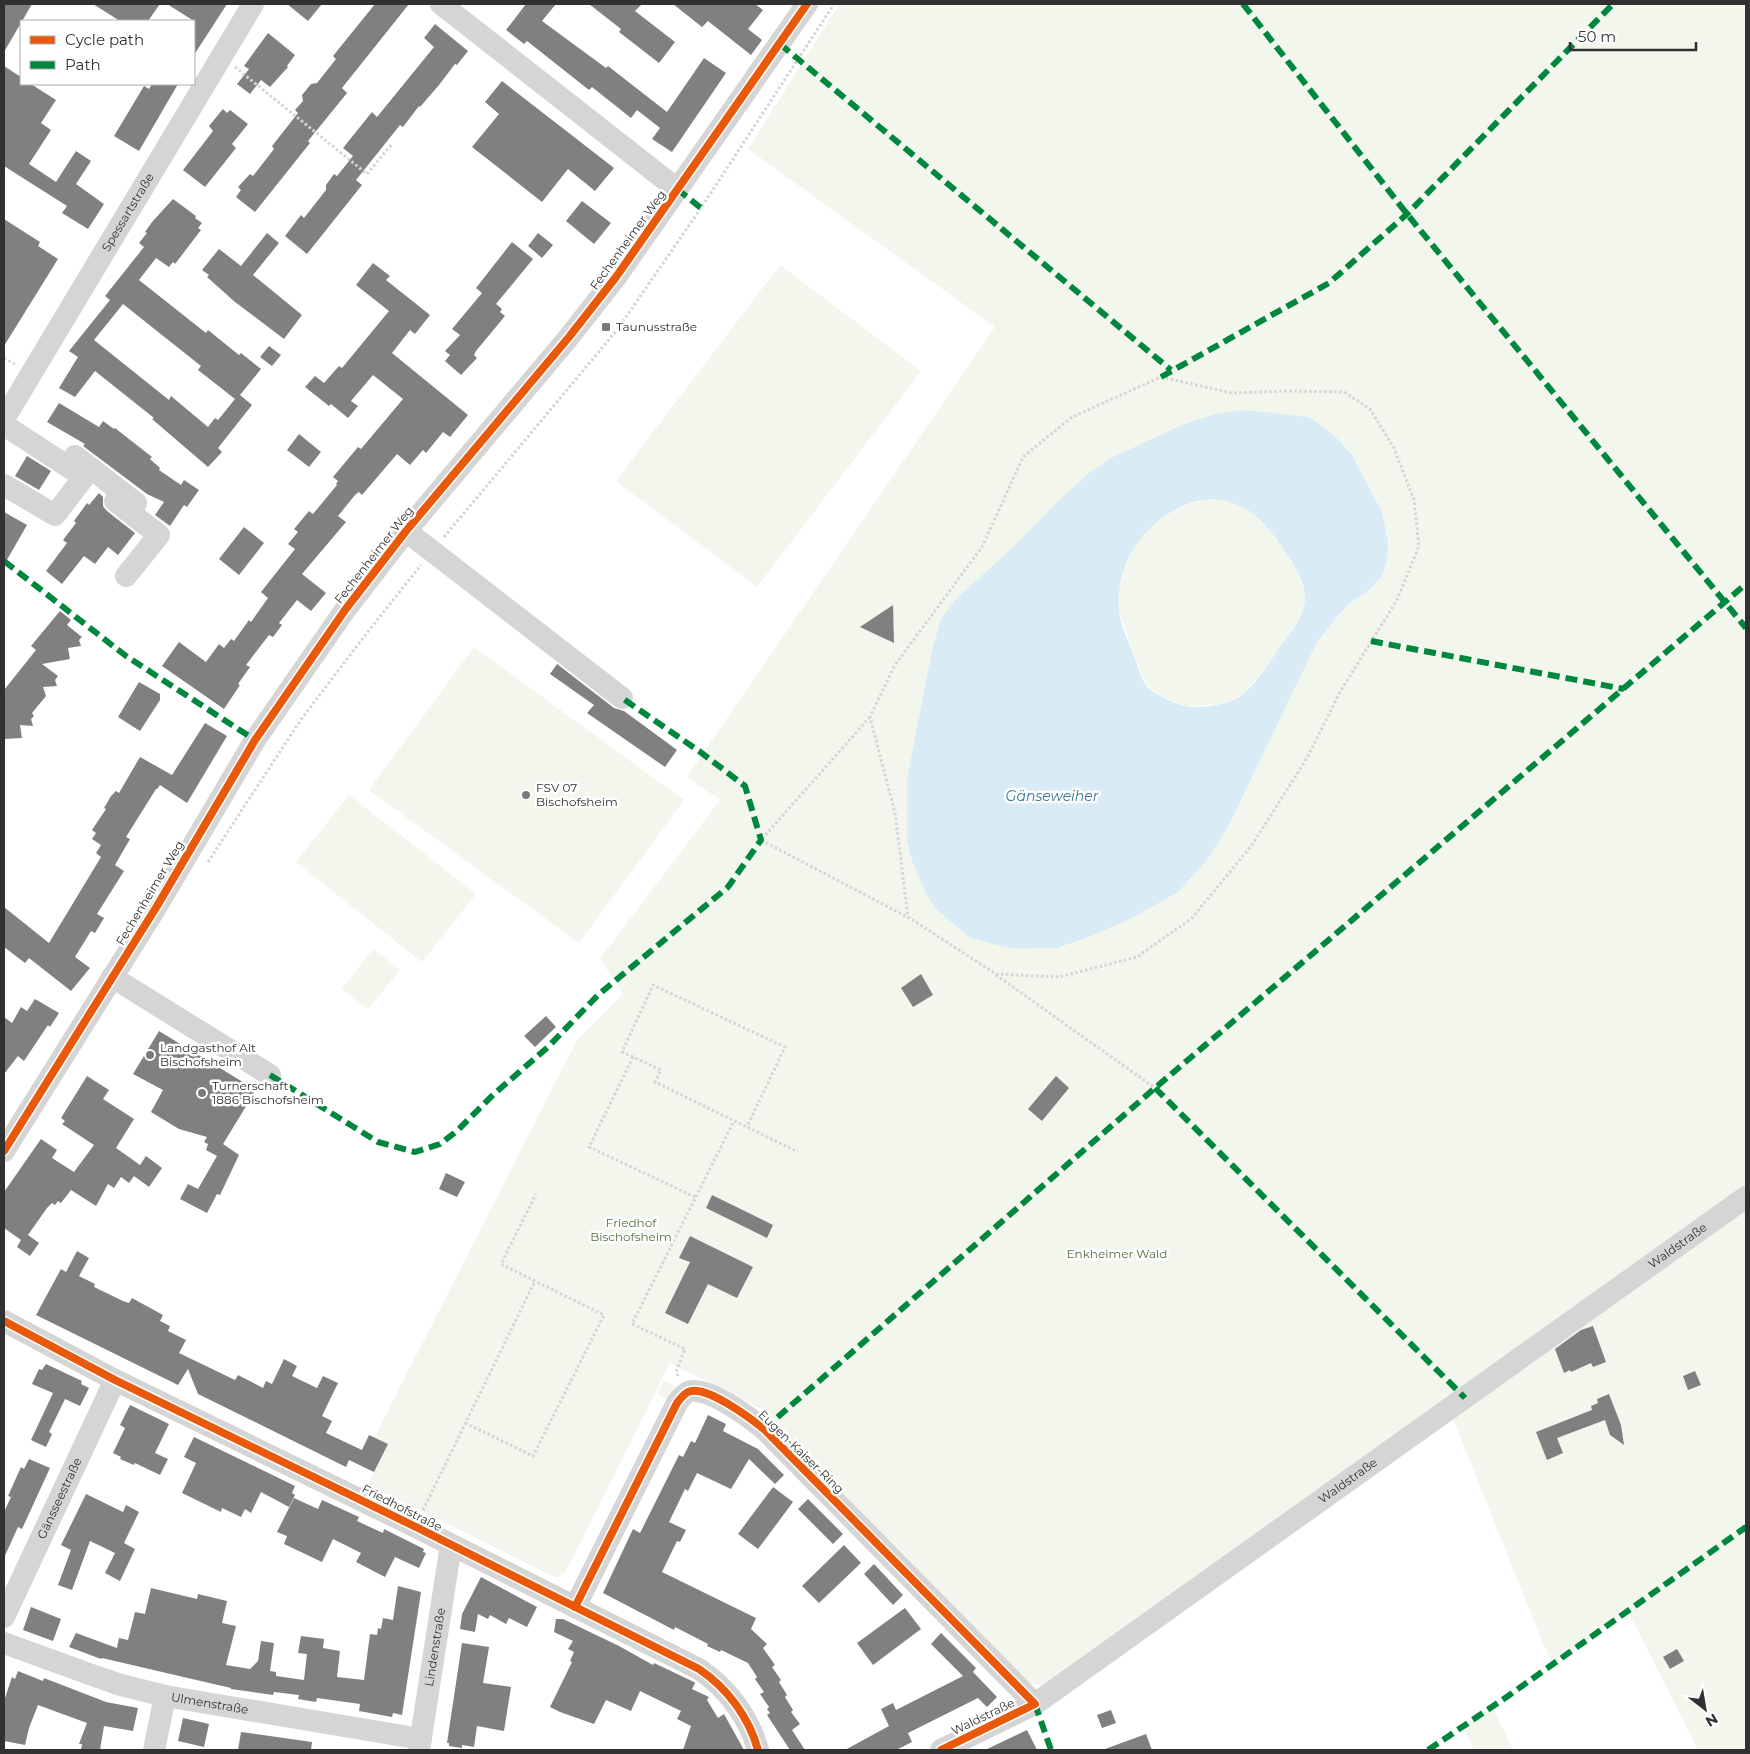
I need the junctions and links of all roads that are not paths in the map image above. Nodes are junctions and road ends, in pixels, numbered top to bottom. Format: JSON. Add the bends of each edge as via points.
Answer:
{"nodes":[{"id":1,"x":253,"y":4,"type":"edge"},
{"id":2,"x":441,"y":4,"type":"edge"},
{"id":3,"x":807,"y":4,"type":"edge"},
{"id":4,"x":677,"y":189,"type":"junction"},
{"id":5,"x":5,"y":419,"type":"edge"},
{"id":6,"x":84,"y":477,"type":"junction"},
{"id":7,"x":4,"y":485,"type":"edge"},
{"id":8,"x":136,"y":504,"type":"dead end"},
{"id":9,"x":406,"y":531,"type":"junction"},
{"id":10,"x":126,"y":576,"type":"dead end"},
{"id":11,"x":622,"y":698,"type":"dead end"},
{"id":12,"x":112,"y":977,"type":"junction"},
{"id":13,"x":270,"y":1075,"type":"dead end"},
{"id":14,"x":4,"y":1151,"type":"edge"},
{"id":15,"x":1746,"y":1197,"type":"edge"},
{"id":16,"x":4,"y":1321,"type":"edge"},
{"id":17,"x":115,"y":1380,"type":"junction"},
{"id":18,"x":451,"y":1545,"type":"junction"},
{"id":19,"x":575,"y":1607,"type":"junction"},
{"id":20,"x":4,"y":1617,"type":"edge"},
{"id":21,"x":4,"y":1643,"type":"edge"},
{"id":22,"x":165,"y":1696,"type":"junction"},
{"id":23,"x":1035,"y":1704,"type":"junction"},
{"id":24,"x":420,"y":1744,"type":"edge"},
{"id":25,"x":154,"y":1750,"type":"edge"},
{"id":26,"x":758,"y":1750,"type":"edge"},
{"id":27,"x":941,"y":1750,"type":"edge"}],
"edges":[{"from":1,"to":5,"type":"street","name":"Spessartstraße"},
{"from":2,"to":4,"type":"street"},
{"from":3,"to":4,"type":"street","name":"Fechenheimer Weg"},
{"from":4,"to":9,"type":"street","name":"Fechenheimer Weg","via":[[580,324]]},
{"from":5,"to":6,"type":"street"},
{"from":5,"to":8,"type":"street","via":[[67,450]]},
{"from":6,"to":7,"type":"street","via":[[55,515]]},
{"from":6,"to":10,"type":"street","via":[[159,535]]},
{"from":9,"to":11,"type":"street"},
{"from":9,"to":12,"type":"street","name":"Fechenheimer Weg","via":[[345,610],[256,740]]},
{"from":12,"to":13,"type":"street"},
{"from":12,"to":14,"type":"street","name":"Fechenheimer Weg"},
{"from":15,"to":23,"type":"street","name":"Waldstraße"},
{"from":16,"to":17,"type":"street","name":"Friedhofstraße"},
{"from":17,"to":18,"type":"street","name":"Friedhofstraße"},
{"from":17,"to":20,"type":"street","name":"Gänsseestraße"},
{"from":18,"to":19,"type":"street","name":"Friedhofstraße"},
{"from":18,"to":24,"type":"street","name":"Lindenstraße"},
{"from":19,"to":23,"type":"street","name":"Eugen-Kaiser-Ring","via":[[677,1403],[689,1391],[698,1390],[734,1408],[764,1429]]},
{"from":19,"to":26,"type":"street","name":"Friedhofstraße","via":[[705,1673],[727,1693],[744,1717]]},
{"from":21,"to":22,"type":"street","name":"Ulmenstraße","via":[[121,1685]]},
{"from":22,"to":24,"type":"street","name":"Ulmenstraße"},
{"from":22,"to":25,"type":"street"},
{"from":23,"to":27,"type":"street","name":"Waldstraße"}]}
